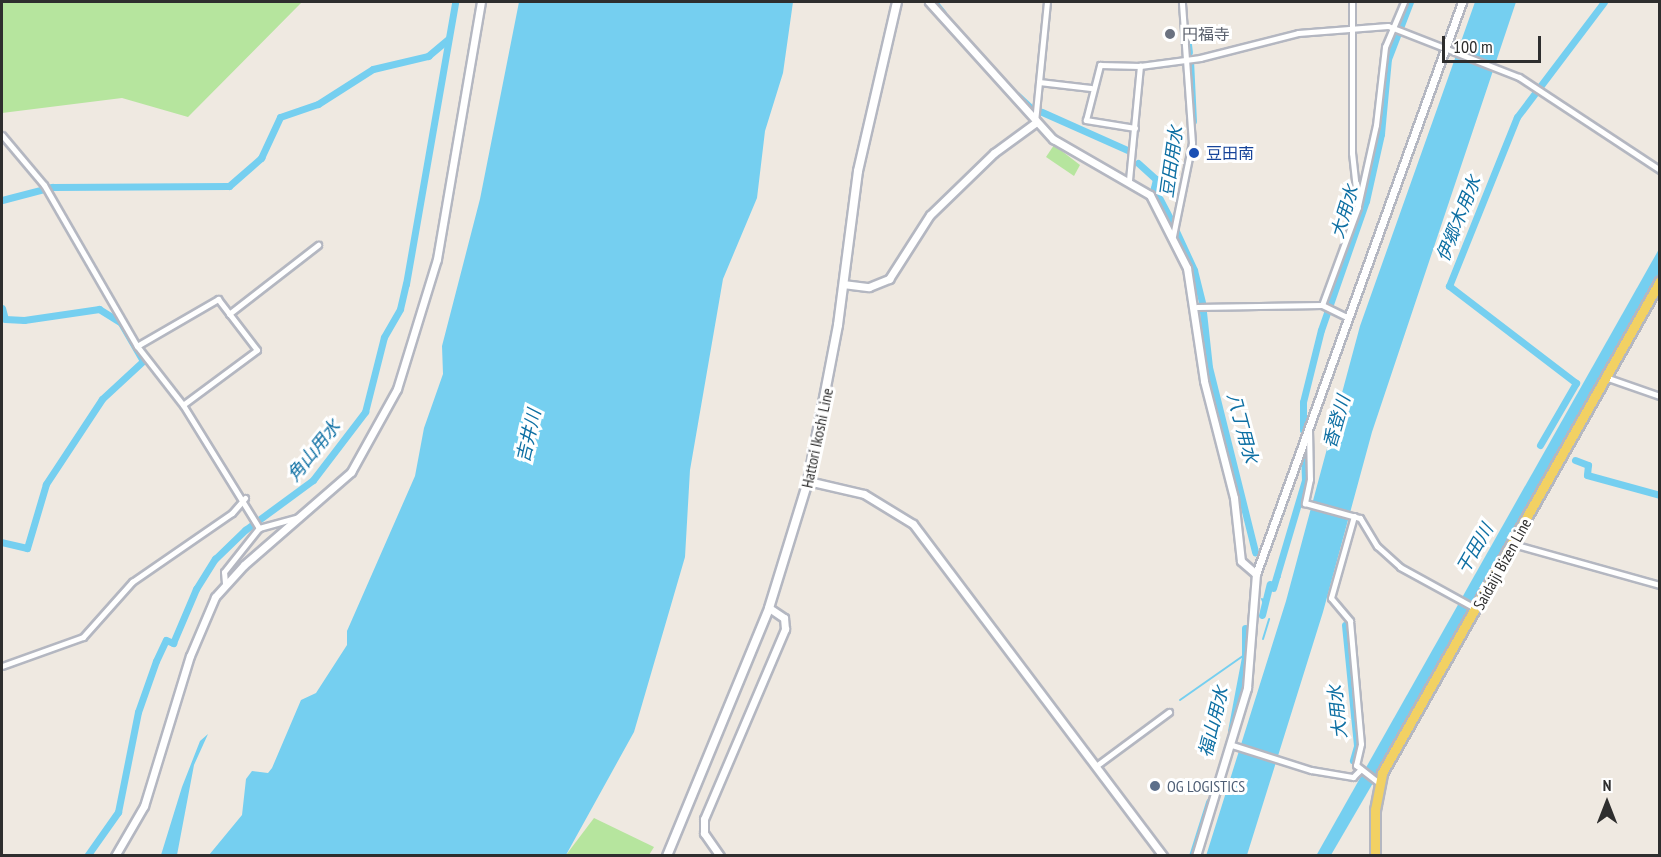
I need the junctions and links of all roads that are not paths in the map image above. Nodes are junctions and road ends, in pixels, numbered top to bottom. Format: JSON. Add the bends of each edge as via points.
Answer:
{"nodes":[{"id":1,"x":481,"y":2,"type":"edge"},
{"id":2,"x":897,"y":2,"type":"edge"},
{"id":3,"x":928,"y":2,"type":"edge"},
{"id":4,"x":1047,"y":2,"type":"edge"},
{"id":5,"x":1182,"y":2,"type":"edge"},
{"id":6,"x":1352,"y":2,"type":"edge"},
{"id":7,"x":1404,"y":2,"type":"edge"},
{"id":8,"x":1462,"y":2,"type":"edge"},
{"id":9,"x":1395,"y":28,"type":"junction"},
{"id":10,"x":1352,"y":30,"type":"junction"},
{"id":11,"x":1449,"y":48,"type":"junction"},
{"id":12,"x":1188,"y":60,"type":"junction"},
{"id":13,"x":1140,"y":66,"type":"junction"},
{"id":14,"x":1039,"y":82,"type":"junction"},
{"id":15,"x":1091,"y":87,"type":"junction"},
{"id":16,"x":1035,"y":123,"type":"junction"},
{"id":17,"x":1135,"y":128,"type":"junction"},
{"id":18,"x":2,"y":135,"type":"edge"},
{"id":19,"x":1659,"y":170,"type":"edge"},
{"id":20,"x":1129,"y":180,"type":"junction"},
{"id":21,"x":1358,"y":207,"type":"junction"},
{"id":22,"x":1173,"y":236,"type":"junction"},
{"id":23,"x":318,"y":245,"type":"dead end"},
{"id":24,"x":1659,"y":281,"type":"edge"},
{"id":25,"x":843,"y":284,"type":"junction"},
{"id":26,"x":1324,"y":305,"type":"junction"},
{"id":27,"x":1197,"y":307,"type":"junction"},
{"id":28,"x":229,"y":314,"type":"junction"},
{"id":29,"x":1347,"y":317,"type":"junction"},
{"id":30,"x":137,"y":345,"type":"junction"},
{"id":31,"x":1605,"y":378,"type":"junction"},
{"id":32,"x":1659,"y":396,"type":"edge"},
{"id":33,"x":183,"y":405,"type":"junction"},
{"id":34,"x":1309,"y":428,"type":"junction"},
{"id":35,"x":808,"y":481,"type":"junction"},
{"id":36,"x":245,"y":498,"type":"junction"},
{"id":37,"x":1352,"y":516,"type":"junction"},
{"id":38,"x":304,"y":517,"type":"junction"},
{"id":39,"x":259,"y":528,"type":"junction"},
{"id":40,"x":1513,"y":544,"type":"junction"},
{"id":41,"x":1256,"y":574,"type":"junction"},
{"id":42,"x":225,"y":583,"type":"junction"},
{"id":43,"x":1659,"y":585,"type":"edge"},
{"id":44,"x":769,"y":608,"type":"junction"},
{"id":45,"x":1475,"y":608,"type":"junction"},
{"id":46,"x":2,"y":666,"type":"edge"},
{"id":47,"x":1169,"y":712,"type":"dead end"},
{"id":48,"x":1234,"y":746,"type":"junction"},
{"id":49,"x":1096,"y":766,"type":"junction"},
{"id":50,"x":1362,"y":770,"type":"junction"},
{"id":51,"x":1377,"y":782,"type":"junction"},
{"id":52,"x":115,"y":855,"type":"edge"},
{"id":53,"x":667,"y":855,"type":"edge"},
{"id":54,"x":720,"y":855,"type":"edge"},
{"id":55,"x":1163,"y":855,"type":"edge"},
{"id":56,"x":1196,"y":855,"type":"edge"},
{"id":57,"x":1375,"y":855,"type":"edge"}],
"edges":[{"from":1,"to":38,"type":"street","via":[[437,259],[397,389],[351,472]]},
{"from":2,"to":25,"type":"main road","name":"Hattori Ikoshi Line","via":[[858,171]]},
{"from":3,"to":16,"type":"street"},
{"from":4,"to":14,"type":"street"},
{"from":5,"to":12,"type":"street"},
{"from":6,"to":10,"type":"street"},
{"from":7,"to":9,"type":"street"},
{"from":8,"to":11,"type":"street"},
{"from":9,"to":10,"type":"street"},
{"from":9,"to":11,"type":"street"},
{"from":9,"to":21,"type":"street"},
{"from":10,"to":12,"type":"street","via":[[1298,33]]},
{"from":10,"to":21,"type":"street","via":[[1352,153]]},
{"from":11,"to":19,"type":"street","via":[[1497,65]]},
{"from":11,"to":29,"type":"street"},
{"from":12,"to":13,"type":"street"},
{"from":12,"to":22,"type":"street","via":[[1192,143]]},
{"from":13,"to":15,"type":"street","via":[[1100,65]]},
{"from":13,"to":17,"type":"street"},
{"from":14,"to":15,"type":"street"},
{"from":14,"to":16,"type":"street"},
{"from":15,"to":17,"type":"street","via":[[1086,120]]},
{"from":16,"to":20,"type":"street","via":[[1094,167]]},
{"from":16,"to":25,"type":"street","via":[[994,153],[930,215],[889,279],[869,287]]},
{"from":17,"to":20,"type":"street"},
{"from":18,"to":30,"type":"street","via":[[44,185]]},
{"from":20,"to":22,"type":"street","via":[[1150,195]]},
{"from":21,"to":26,"type":"street"},
{"from":22,"to":27,"type":"street","via":[[1187,268]]},
{"from":23,"to":28,"type":"street"},
{"from":24,"to":31,"type":"main road","name":"Saidaiji Bizen Line"},
{"from":25,"to":35,"type":"main road","name":"Hattori Ikoshi Line"},
{"from":26,"to":27,"type":"street"},
{"from":26,"to":29,"type":"street"},
{"from":27,"to":41,"type":"street","via":[[1204,381],[1234,498],[1241,561]]},
{"from":28,"to":30,"type":"street","via":[[218,299]]},
{"from":28,"to":33,"type":"street","via":[[257,350]]},
{"from":29,"to":34,"type":"street"},
{"from":30,"to":33,"type":"street"},
{"from":31,"to":32,"type":"street"},
{"from":31,"to":40,"type":"main road","name":"Saidaiji Bizen Line"},
{"from":33,"to":36,"type":"street"},
{"from":34,"to":37,"type":"street","via":[[1307,504]]},
{"from":34,"to":41,"type":"street"},
{"from":35,"to":44,"type":"main road","name":"Hattori Ikoshi Line"},
{"from":35,"to":49,"type":"street","via":[[864,494],[913,524]]},
{"from":36,"to":39,"type":"street"},
{"from":36,"to":46,"type":"street","via":[[232,513],[132,582],[83,637]]},
{"from":37,"to":45,"type":"street","via":[[1365,523],[1377,546],[1400,567]]},
{"from":37,"to":50,"type":"street","via":[[1331,598],[1350,621],[1361,744],[1356,765]]},
{"from":38,"to":39,"type":"street"},
{"from":38,"to":42,"type":"street"},
{"from":39,"to":42,"type":"street","via":[[224,572]]},
{"from":40,"to":43,"type":"street"},
{"from":40,"to":45,"type":"main road","name":"Saidaiji Bizen Line"},
{"from":41,"to":48,"type":"street","via":[[1250,667]]},
{"from":42,"to":52,"type":"street","via":[[199,632],[144,806]]},
{"from":44,"to":53,"type":"main road","name":"Hattori Ikoshi Line"},
{"from":44,"to":54,"type":"street","via":[[784,618],[785,629],[704,819],[704,833]]},
{"from":45,"to":51,"type":"main road","name":"Saidaiji Bizen Line"},
{"from":47,"to":49,"type":"street"},
{"from":48,"to":50,"type":"street","via":[[1353,777]]},
{"from":48,"to":56,"type":"street"},
{"from":49,"to":55,"type":"street"},
{"from":50,"to":51,"type":"street"},
{"from":51,"to":57,"type":"main road","name":"Saidaiji Bizen Line"}]}
